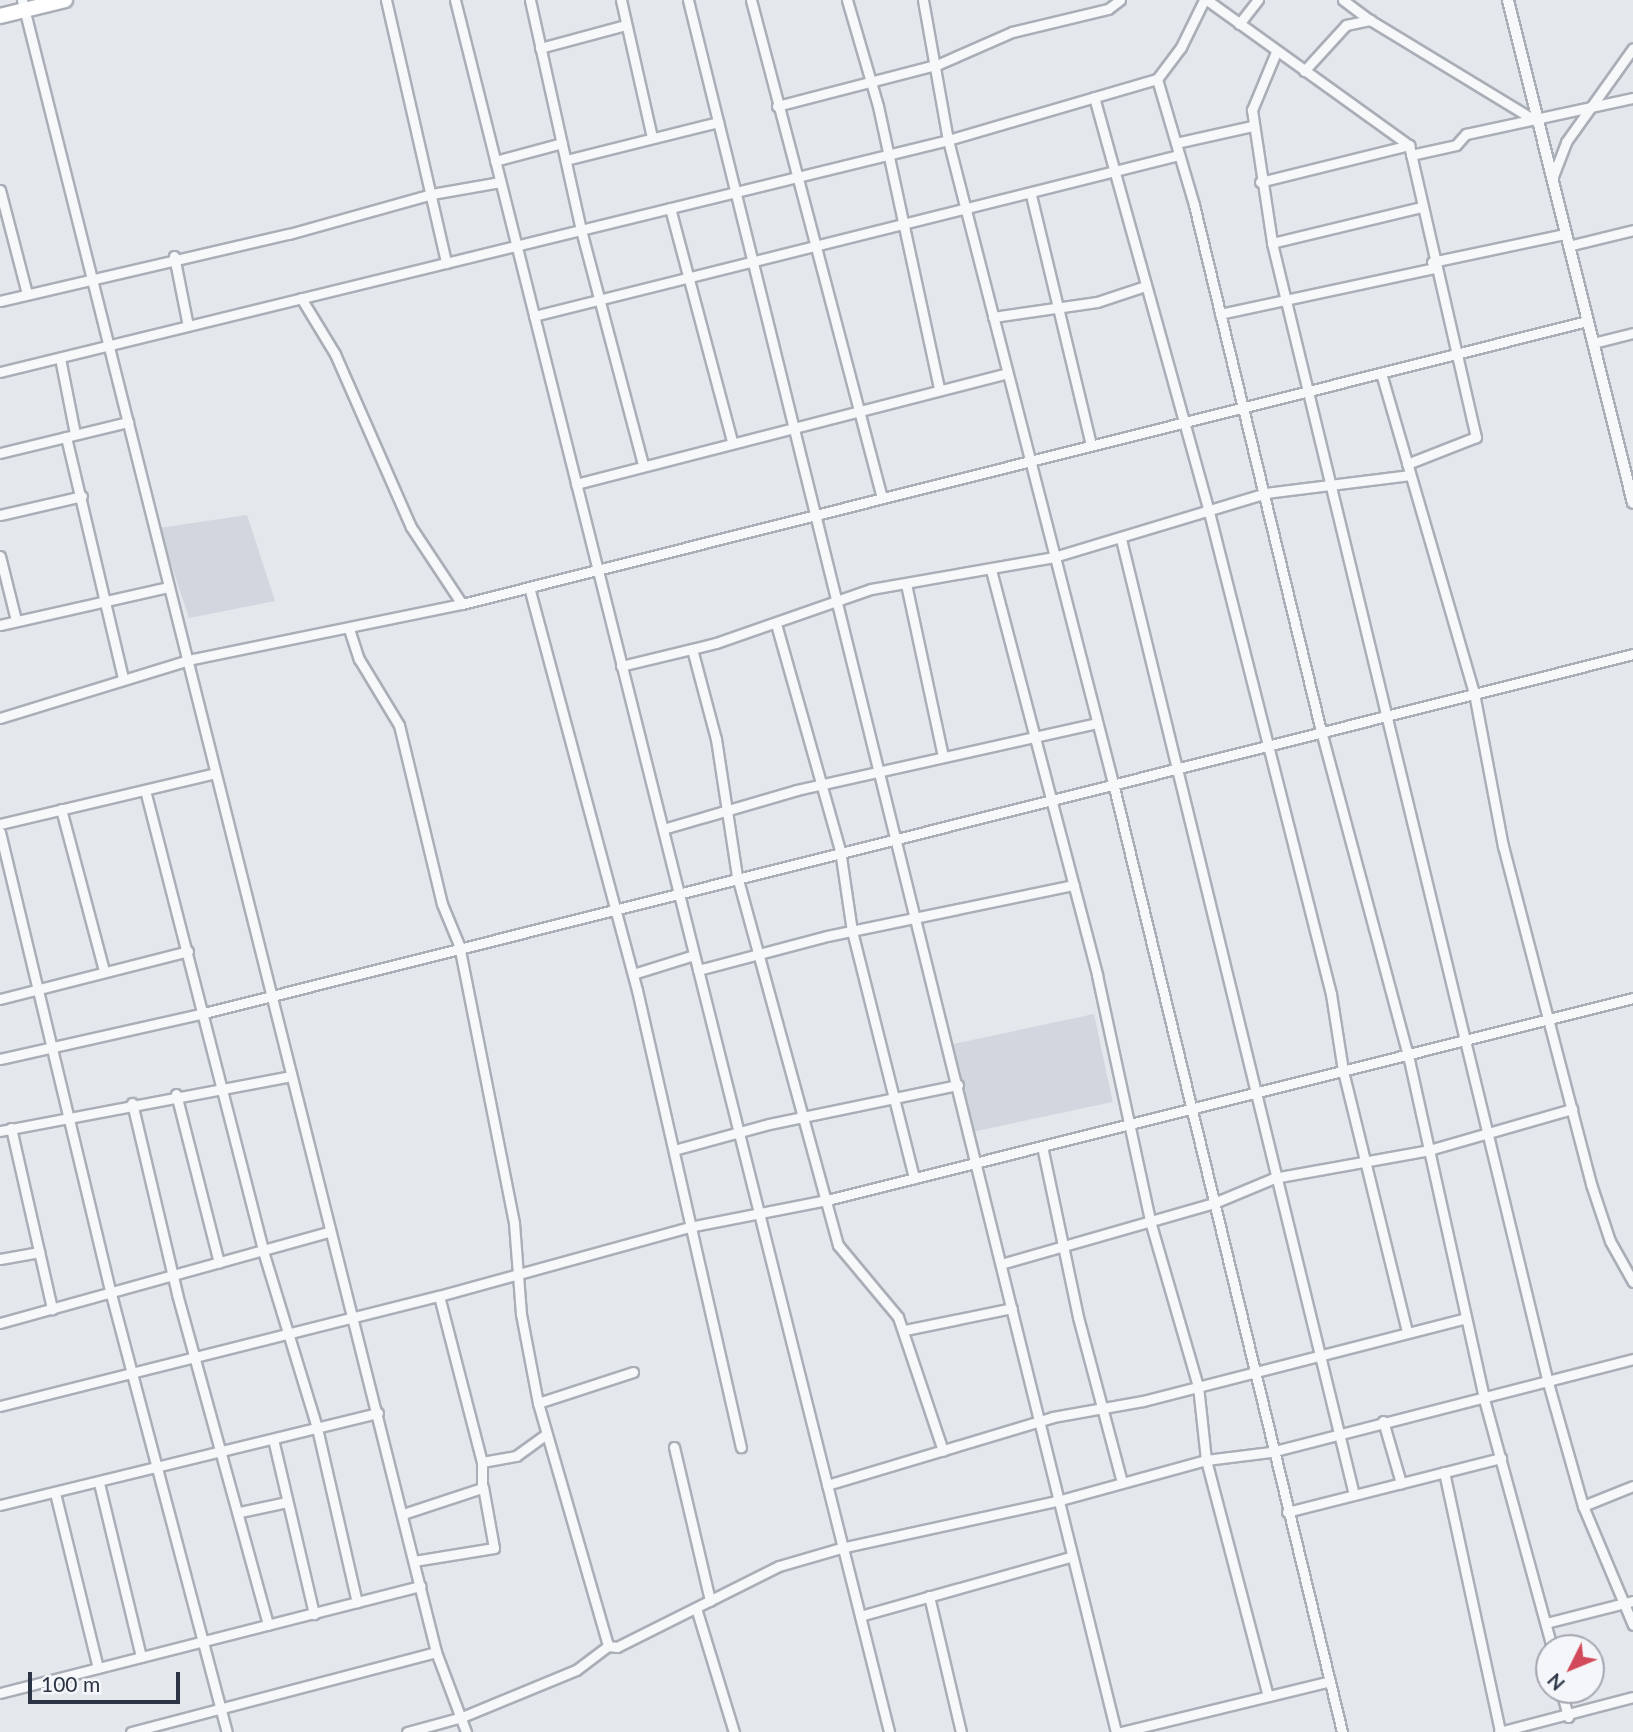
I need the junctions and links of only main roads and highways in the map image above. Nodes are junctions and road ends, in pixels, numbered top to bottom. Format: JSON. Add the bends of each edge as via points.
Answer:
{"nodes":[{"id":1,"x":65,"y":0,"type":"edge"},
{"id":2,"x":23,"y":5,"type":"edge"},
{"id":3,"x":0,"y":16,"type":"edge"}],
"edges":[{"from":1,"to":2,"type":"main road"},
{"from":2,"to":3,"type":"main road"}]}
